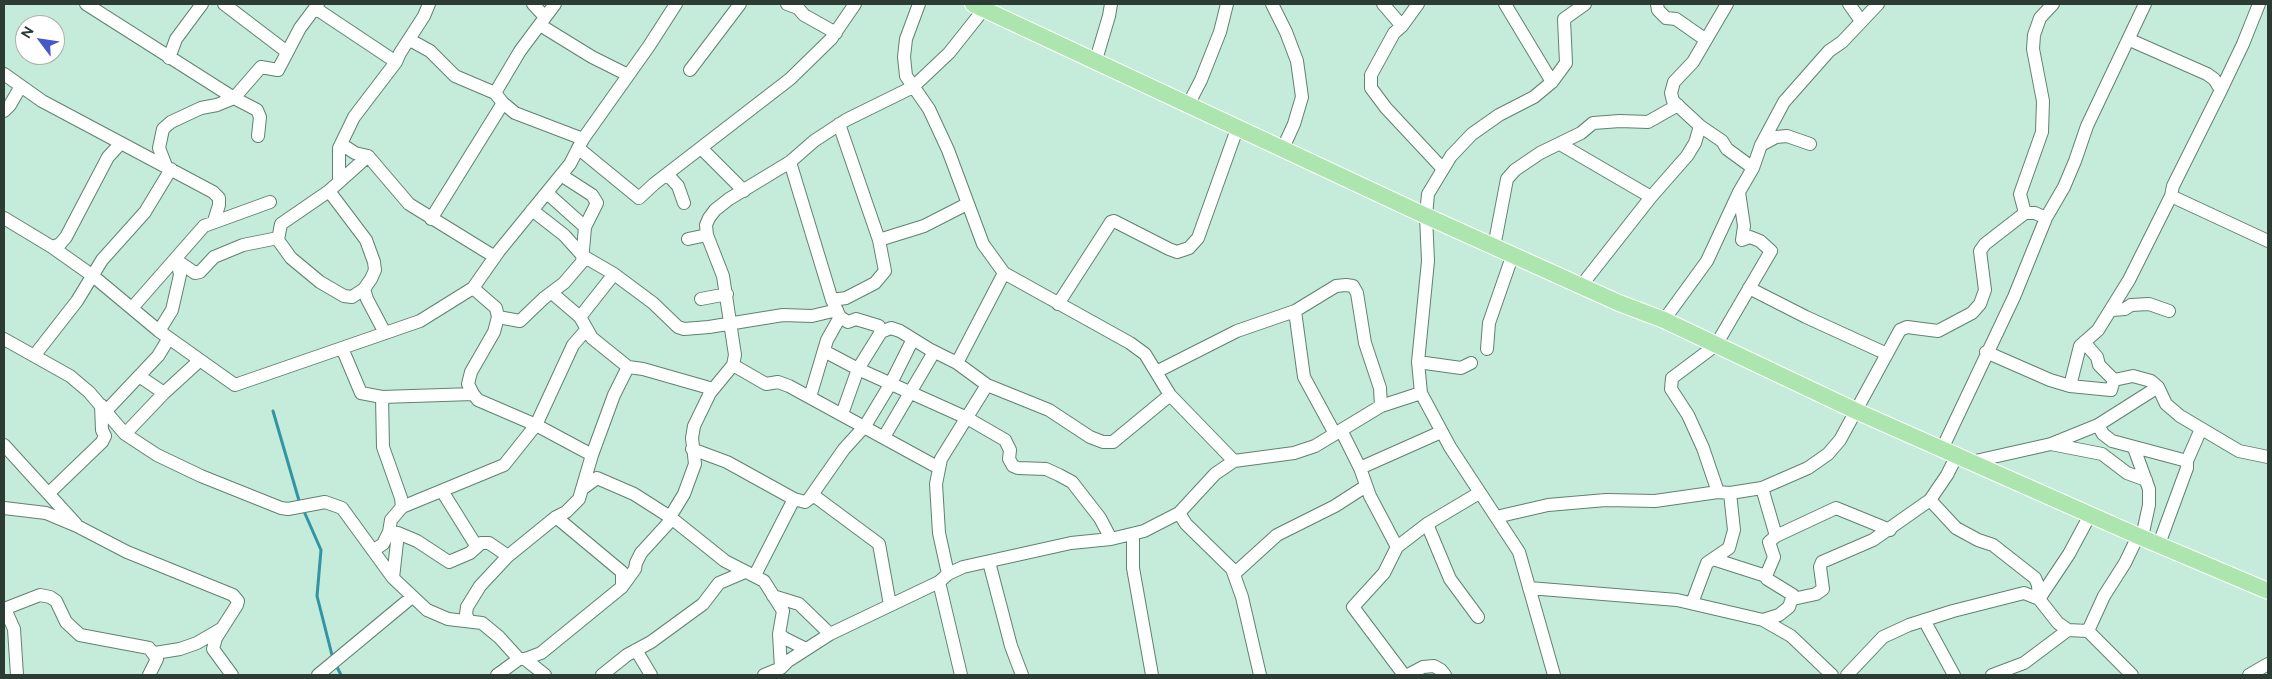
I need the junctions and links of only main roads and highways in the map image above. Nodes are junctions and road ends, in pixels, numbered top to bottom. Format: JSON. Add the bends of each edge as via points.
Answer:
{"nodes":[{"id":1,"x":981,"y":5,"type":"edge"},
{"id":2,"x":2268,"y":591,"type":"edge"}],
"edges":[{"from":1,"to":2,"type":"main road","via":[[1096,63],[1426,216],[1664,320],[1856,411]]}]}
